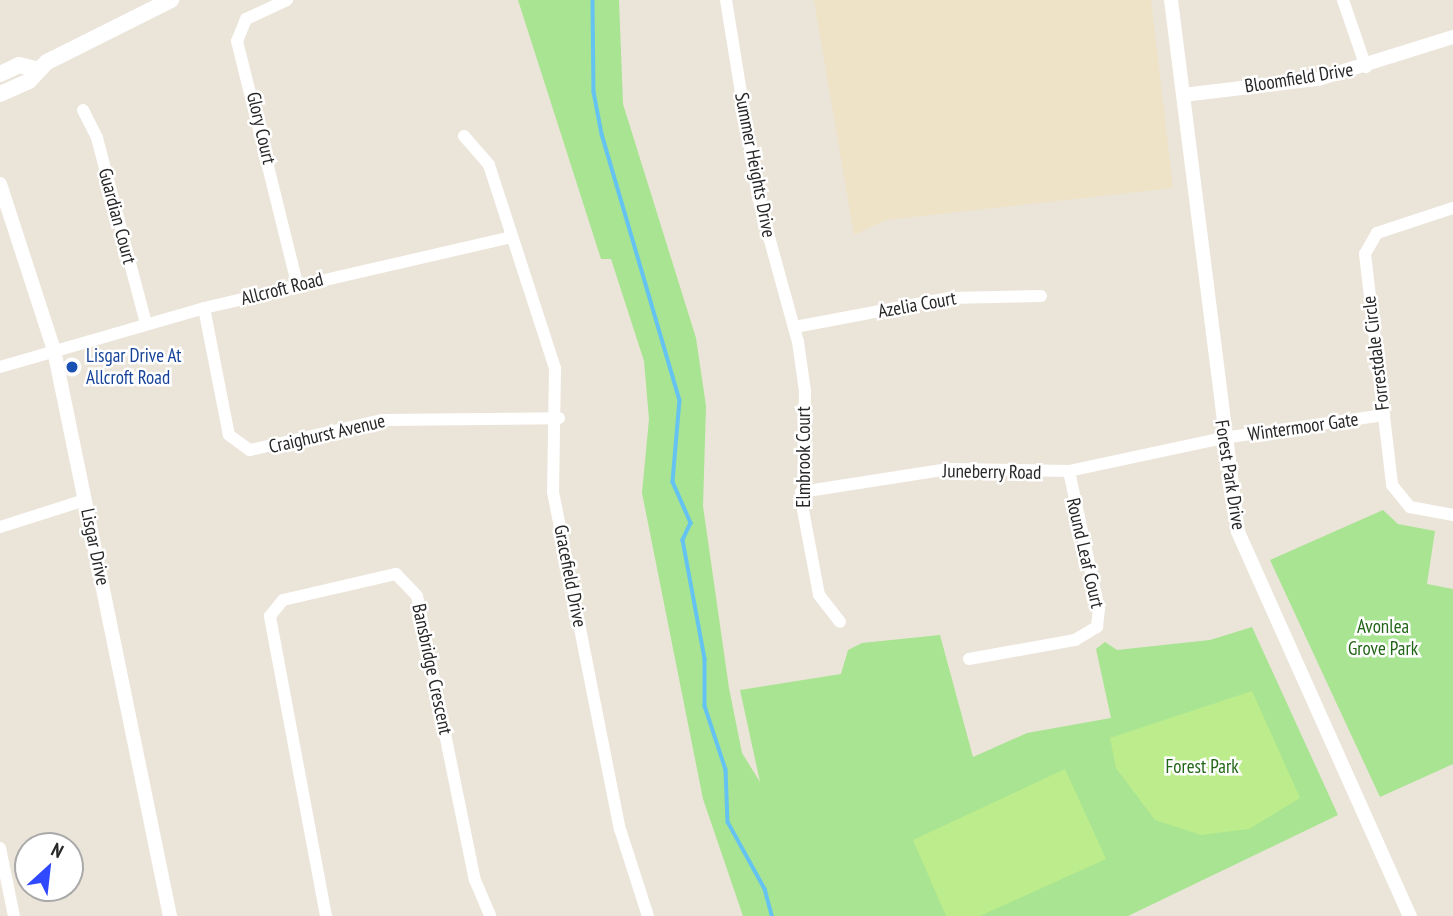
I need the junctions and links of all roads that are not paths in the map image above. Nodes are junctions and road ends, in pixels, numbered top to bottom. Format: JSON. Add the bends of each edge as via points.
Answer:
{"nodes":[{"id":1,"x":171,"y":0,"type":"edge"},
{"id":2,"x":287,"y":0,"type":"edge"},
{"id":3,"x":726,"y":0,"type":"edge"},
{"id":4,"x":1171,"y":0,"type":"edge"},
{"id":5,"x":1343,"y":0,"type":"edge"},
{"id":6,"x":1453,"y":37,"type":"edge"},
{"id":7,"x":1366,"y":67,"type":"junction"},
{"id":8,"x":36,"y":69,"type":"junction"},
{"id":9,"x":0,"y":74,"type":"edge"},
{"id":10,"x":0,"y":94,"type":"edge"},
{"id":11,"x":1182,"y":95,"type":"junction"},
{"id":12,"x":83,"y":110,"type":"dead end"},
{"id":13,"x":464,"y":136,"type":"dead end"},
{"id":14,"x":0,"y":184,"type":"edge"},
{"id":15,"x":1453,"y":208,"type":"edge"},
{"id":16,"x":512,"y":236,"type":"junction"},
{"id":17,"x":297,"y":284,"type":"junction"},
{"id":18,"x":1041,"y":296,"type":"dead end"},
{"id":19,"x":204,"y":308,"type":"junction"},
{"id":20,"x":146,"y":323,"type":"junction"},
{"id":21,"x":794,"y":327,"type":"junction"},
{"id":22,"x":54,"y":350,"type":"junction"},
{"id":23,"x":0,"y":367,"type":"edge"},
{"id":24,"x":1384,"y":415,"type":"junction"},
{"id":25,"x":559,"y":418,"type":"junction"},
{"id":26,"x":1223,"y":438,"type":"junction"},
{"id":27,"x":1069,"y":471,"type":"junction"},
{"id":28,"x":802,"y":492,"type":"junction"},
{"id":29,"x":85,"y":500,"type":"junction"},
{"id":30,"x":1453,"y":514,"type":"edge"},
{"id":31,"x":0,"y":527,"type":"edge"},
{"id":32,"x":839,"y":622,"type":"dead end"},
{"id":33,"x":969,"y":659,"type":"dead end"},
{"id":34,"x":0,"y":848,"type":"edge"},
{"id":35,"x":14,"y":916,"type":"edge"},
{"id":36,"x":170,"y":916,"type":"edge"},
{"id":37,"x":326,"y":916,"type":"edge"},
{"id":38,"x":490,"y":916,"type":"edge"},
{"id":39,"x":648,"y":916,"type":"edge"},
{"id":40,"x":1410,"y":916,"type":"edge"}],
"edges":[{"from":1,"to":8,"type":"main road"},
{"from":2,"to":17,"type":"street","name":"Glory Court","via":[[246,19],[237,41]]},
{"from":3,"to":21,"type":"street","name":"Summer Heights Drive","via":[[758,197]]},
{"from":4,"to":11,"type":"street","name":"Forest Park Drive"},
{"from":5,"to":7,"type":"street"},
{"from":6,"to":7,"type":"street","name":"Bloomfield Drive"},
{"from":7,"to":11,"type":"street","name":"Bloomfield Drive"},
{"from":8,"to":9,"type":"main road","via":[[19,65]]},
{"from":8,"to":10,"type":"main road","via":[[29,81]]},
{"from":11,"to":26,"type":"street","name":"Forest Park Drive"},
{"from":12,"to":20,"type":"street","name":"Guardian Court","via":[[97,138]]},
{"from":13,"to":16,"type":"street","name":"Gracefield Drive","via":[[489,164]]},
{"from":14,"to":22,"type":"street","name":"Lisgar Drive"},
{"from":15,"to":24,"type":"street","name":"Forrestdale Circle","via":[[1377,233],[1366,244]]},
{"from":16,"to":17,"type":"street","name":"Allcroft Road"},
{"from":16,"to":25,"type":"street","name":"Gracefield Drive","via":[[555,368]]},
{"from":17,"to":19,"type":"street","name":"Allcroft Road"},
{"from":18,"to":21,"type":"street","name":"Azelia Court","via":[[949,298]]},
{"from":19,"to":20,"type":"street","name":"Allcroft Road"},
{"from":19,"to":25,"type":"street","name":"Craighurst Avenue","via":[[229,435],[250,450],[382,420]]},
{"from":20,"to":22,"type":"street","name":"Allcroft Road"},
{"from":21,"to":28,"type":"street","name":"Elmbrook Court","via":[[805,391]]},
{"from":22,"to":23,"type":"street","name":"Allcroft Road"},
{"from":22,"to":29,"type":"street","name":"Lisgar Drive"},
{"from":24,"to":26,"type":"street","name":"Wintermoor Gate"},
{"from":24,"to":30,"type":"street","name":"Forrestdale Circle","via":[[1396,495],[1410,507]]},
{"from":25,"to":39,"type":"street","name":"Gracefield Drive","via":[[553,492],[620,829]]},
{"from":26,"to":27,"type":"street","name":"Juneberry Road"},
{"from":26,"to":40,"type":"street","name":"Forest Park Drive","via":[[1233,513],[1252,571]]},
{"from":27,"to":28,"type":"street","name":"Juneberry Road","via":[[948,469]]},
{"from":27,"to":33,"type":"street","name":"Round Leaf Court","via":[[1099,609],[1097,627],[1075,640]]},
{"from":28,"to":32,"type":"street","name":"Elmbrook Court","via":[[819,595]]},
{"from":29,"to":31,"type":"street"},
{"from":29,"to":36,"type":"street","name":"Lisgar Drive"},
{"from":34,"to":35,"type":"street"},
{"from":37,"to":38,"type":"street","name":"Bansbridge Crescent","via":[[270,616],[283,600],[396,574],[417,596],[475,880]]}]}
